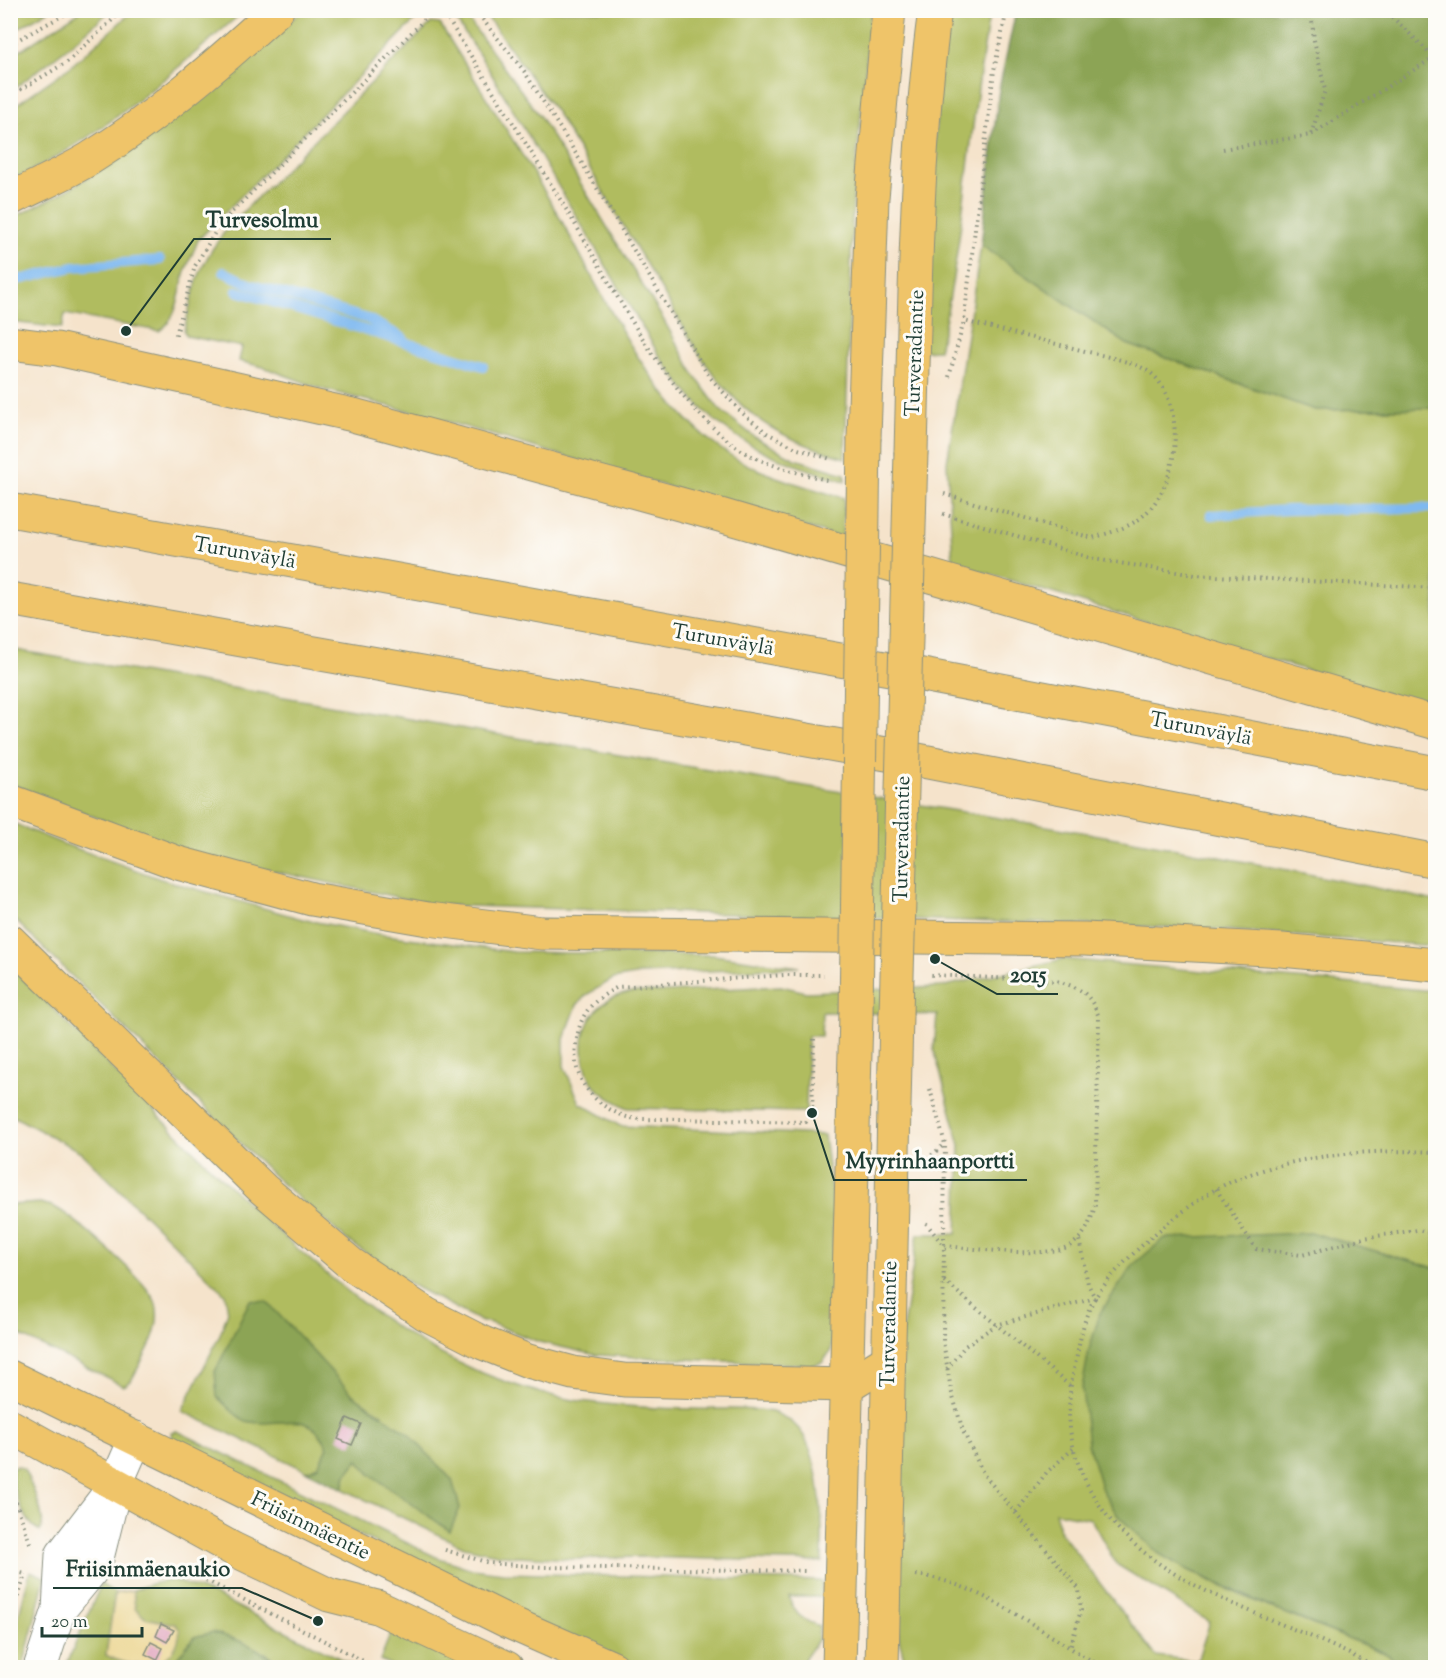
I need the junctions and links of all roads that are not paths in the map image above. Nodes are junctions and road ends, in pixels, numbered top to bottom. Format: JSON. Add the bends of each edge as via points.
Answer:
{"nodes":[{"id":1,"x":277,"y":10,"type":"edge"},
{"id":2,"x":890,"y":10,"type":"edge"},
{"id":3,"x":935,"y":10,"type":"edge"},
{"id":4,"x":10,"y":199,"type":"edge"},
{"id":5,"x":10,"y":343,"type":"edge"},
{"id":6,"x":10,"y":510,"type":"edge"},
{"id":7,"x":10,"y":599,"type":"edge"},
{"id":8,"x":1436,"y":723,"type":"edge"},
{"id":9,"x":1436,"y":772,"type":"edge"},
{"id":10,"x":10,"y":801,"type":"edge"},
{"id":11,"x":1436,"y":861,"type":"edge"},
{"id":12,"x":10,"y":941,"type":"edge"},
{"id":13,"x":1436,"y":965,"type":"edge"},
{"id":14,"x":887,"y":1361,"type":"junction"},
{"id":15,"x":10,"y":1377,"type":"edge"},
{"id":16,"x":848,"y":1385,"type":"junction"},
{"id":17,"x":10,"y":1426,"type":"edge"},
{"id":18,"x":136,"y":1438,"type":"junction"},
{"id":19,"x":115,"y":1486,"type":"junction"},
{"id":20,"x":59,"y":1610,"type":"junction"},
{"id":21,"x":40,"y":1668,"type":"edge"},
{"id":22,"x":507,"y":1668,"type":"edge"},
{"id":23,"x":613,"y":1668,"type":"edge"},
{"id":24,"x":839,"y":1668,"type":"edge"},
{"id":25,"x":882,"y":1668,"type":"edge"}],
"edges":[{"from":1,"to":4,"type":"main road","via":[[150,118],[88,160]]},
{"from":2,"to":16,"type":"main road","name":"Turveradantie","bridge":true,"via":[[872,198],[864,438]]},
{"from":3,"to":14,"type":"main road","name":"Turveradantie","bridge":true,"via":[[918,205]]},
{"from":5,"to":8,"type":"main road","via":[[57,349],[353,415],[720,515]]},
{"from":6,"to":9,"type":"main road","name":"Turunväylä"},
{"from":7,"to":11,"type":"main road","via":[[892,755]]},
{"from":10,"to":13,"type":"main road","via":[[178,863],[312,899],[542,933],[1085,939],[1282,950]]},
{"from":12,"to":16,"type":"main road","via":[[263,1189],[351,1264],[426,1314],[519,1358],[573,1373],[624,1380]]},
{"from":14,"to":16,"type":"main road"},
{"from":14,"to":25,"type":"main road","name":"Turveradantie"},
{"from":15,"to":18,"type":"main road","name":"Friisinmäentie"},
{"from":16,"to":24,"type":"main road","name":"Turveradantie"},
{"from":17,"to":19,"type":"main road"},
{"from":18,"to":19,"type":"street"},
{"from":18,"to":23,"type":"main road","name":"Friisinmäentie","via":[[509,1622]]},
{"from":19,"to":20,"type":"street","via":[[95,1566]]},
{"from":19,"to":20,"type":"street","via":[[62,1555]]},
{"from":19,"to":22,"type":"main road","via":[[329,1595],[377,1607]]},
{"from":20,"to":21,"type":"street"}]}
